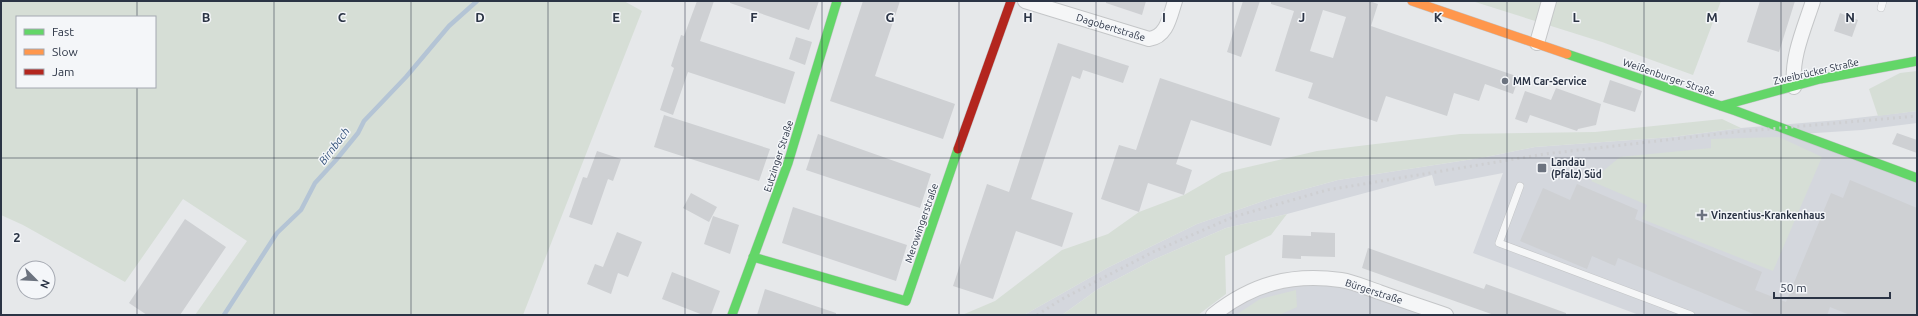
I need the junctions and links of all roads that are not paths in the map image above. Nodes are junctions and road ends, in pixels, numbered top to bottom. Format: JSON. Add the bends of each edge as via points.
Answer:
{"nodes":[{"id":1,"x":837,"y":1,"type":"edge"},
{"id":2,"x":1011,"y":1,"type":"edge"},
{"id":3,"x":1025,"y":1,"type":"edge"},
{"id":4,"x":1175,"y":1,"type":"edge"},
{"id":5,"x":1412,"y":1,"type":"edge"},
{"id":6,"x":1549,"y":1,"type":"edge"},
{"id":7,"x":1813,"y":1,"type":"edge"},
{"id":8,"x":1537,"y":43,"type":"junction"},
{"id":9,"x":1917,"y":61,"type":"edge"},
{"id":10,"x":1794,"y":87,"type":"junction"},
{"id":11,"x":1721,"y":106,"type":"junction"},
{"id":12,"x":1917,"y":178,"type":"edge"},
{"id":13,"x":1520,"y":186,"type":"dead end"},
{"id":14,"x":753,"y":257,"type":"junction"},
{"id":15,"x":732,"y":315,"type":"edge"},
{"id":16,"x":1213,"y":315,"type":"edge"},
{"id":17,"x":1446,"y":315,"type":"edge"},
{"id":18,"x":1691,"y":315,"type":"edge"}],
"edges":[{"from":1,"to":14,"type":"street","name":"Eutzinger Straße","via":[[825,34],[803,117],[767,226]]},
{"from":2,"to":14,"type":"street","name":"Merowingerstraße","via":[[906,301]]},
{"from":3,"to":4,"type":"street","name":"Dagobertstraße","via":[[1149,39],[1162,34]]},
{"from":5,"to":8,"type":"street","name":"Weißenburger Straße"},
{"from":6,"to":8,"type":"street"},
{"from":7,"to":10,"type":"street","via":[[1795,57],[1792,73]]},
{"from":8,"to":11,"type":"street","name":"Weißenburger Straße"},
{"from":9,"to":10,"type":"street","name":"Zweibrücker Straße"},
{"from":10,"to":11,"type":"street","name":"Zweibrücker Straße"},
{"from":11,"to":12,"type":"street","name":"Weißenburger Straße"},
{"from":13,"to":18,"type":"lane","via":[[1499,243]]},
{"from":14,"to":15,"type":"street","name":"Eutzinger Straße"},
{"from":16,"to":17,"type":"street","name":"Bürgerstraße","via":[[1240,295],[1267,284],[1299,278],[1343,280]]}]}
